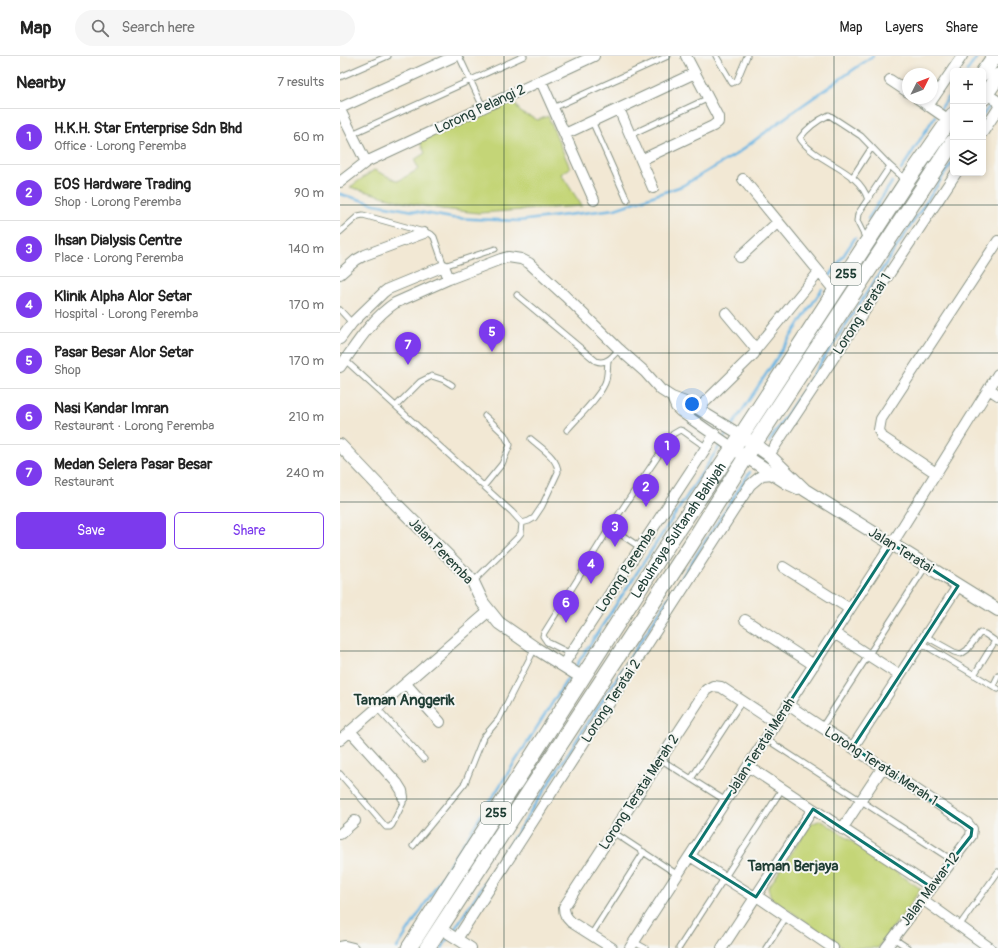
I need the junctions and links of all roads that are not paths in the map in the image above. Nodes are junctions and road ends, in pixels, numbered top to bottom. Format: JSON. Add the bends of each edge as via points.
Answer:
{"nodes":[{"id":1,"x":388,"y":56,"type":"edge"},
{"id":2,"x":455,"y":56,"type":"edge"},
{"id":3,"x":459,"y":56,"type":"edge"},
{"id":4,"x":524,"y":56,"type":"edge"},
{"id":5,"x":594,"y":56,"type":"edge"},
{"id":6,"x":668,"y":56,"type":"edge"},
{"id":7,"x":686,"y":56,"type":"edge"},
{"id":8,"x":716,"y":56,"type":"edge"},
{"id":9,"x":747,"y":56,"type":"edge"},
{"id":10,"x":962,"y":56,"type":"edge"},
{"id":11,"x":995,"y":56,"type":"edge"},
{"id":12,"x":986,"y":69,"type":"edge"},
{"id":13,"x":695,"y":73,"type":"junction"},
{"id":14,"x":998,"y":76,"type":"edge"},
{"id":15,"x":340,"y":77,"type":"edge"},
{"id":16,"x":470,"y":80,"type":"junction"},
{"id":17,"x":890,"y":80,"type":"dead end"},
{"id":18,"x":541,"y":81,"type":"junction"},
{"id":19,"x":902,"y":88,"type":"edge"},
{"id":20,"x":709,"y":98,"type":"junction"},
{"id":21,"x":993,"y":100,"type":"edge"},
{"id":22,"x":925,"y":104,"type":"edge"},
{"id":23,"x":928,"y":106,"type":"junction"},
{"id":24,"x":483,"y":108,"type":"junction"},
{"id":25,"x":553,"y":108,"type":"junction"},
{"id":26,"x":340,"y":109,"type":"edge"},
{"id":27,"x":619,"y":109,"type":"junction"},
{"id":28,"x":998,"y":109,"type":"edge"},
{"id":29,"x":950,"y":117,"type":"edge"},
{"id":30,"x":950,"y":118,"type":"edge"},
{"id":31,"x":592,"y":121,"type":"junction"},
{"id":32,"x":986,"y":127,"type":"edge"},
{"id":33,"x":352,"y":134,"type":"junction"},
{"id":34,"x":565,"y":134,"type":"junction"},
{"id":35,"x":630,"y":135,"type":"junction"},
{"id":36,"x":872,"y":147,"type":"junction"},
{"id":37,"x":950,"y":147,"type":"edge"},
{"id":38,"x":641,"y":160,"type":"junction"},
{"id":39,"x":366,"y":162,"type":"junction"},
{"id":40,"x":890,"y":166,"type":"junction"},
{"id":41,"x":954,"y":176,"type":"edge"},
{"id":42,"x":852,"y":178,"type":"junction"},
{"id":43,"x":743,"y":179,"type":"dead end"},
{"id":44,"x":340,"y":180,"type":"edge"},
{"id":45,"x":907,"y":181,"type":"junction"},
{"id":46,"x":653,"y":188,"type":"dead end"},
{"id":47,"x":594,"y":200,"type":"dead end"},
{"id":48,"x":627,"y":200,"type":"dead end"},
{"id":49,"x":868,"y":200,"type":"junction"},
{"id":50,"x":778,"y":222,"type":"junction"},
{"id":51,"x":340,"y":232,"type":"edge"},
{"id":52,"x":424,"y":233,"type":"junction"},
{"id":53,"x":998,"y":241,"type":"edge"},
{"id":54,"x":867,"y":242,"type":"junction"},
{"id":55,"x":495,"y":249,"type":"dead end"},
{"id":56,"x":740,"y":257,"type":"dead end"},
{"id":57,"x":444,"y":266,"type":"junction"},
{"id":58,"x":819,"y":272,"type":"junction"},
{"id":59,"x":340,"y":274,"type":"edge"},
{"id":60,"x":449,"y":279,"type":"junction"},
{"id":61,"x":835,"y":291,"type":"junction"},
{"id":62,"x":517,"y":295,"type":"dead end"},
{"id":63,"x":340,"y":310,"type":"edge"},
{"id":64,"x":726,"y":313,"type":"dead end"},
{"id":65,"x":352,"y":323,"type":"junction"},
{"id":66,"x":340,"y":339,"type":"edge"},
{"id":67,"x":619,"y":349,"type":"junction"},
{"id":68,"x":756,"y":349,"type":"junction"},
{"id":69,"x":608,"y":361,"type":"junction"},
{"id":70,"x":343,"y":363,"type":"edge"},
{"id":71,"x":998,"y":374,"type":"edge"},
{"id":72,"x":452,"y":385,"type":"dead end"},
{"id":73,"x":989,"y":389,"type":"junction"},
{"id":74,"x":998,"y":395,"type":"edge"},
{"id":75,"x":672,"y":398,"type":"junction"},
{"id":76,"x":396,"y":406,"type":"junction"},
{"id":77,"x":698,"y":409,"type":"junction"},
{"id":78,"x":485,"y":416,"type":"dead end"},
{"id":79,"x":567,"y":430,"type":"dead end"},
{"id":80,"x":717,"y":435,"type":"junction"},
{"id":81,"x":531,"y":439,"type":"dead end"},
{"id":82,"x":734,"y":439,"type":"junction"},
{"id":83,"x":340,"y":446,"type":"edge"},
{"id":84,"x":707,"y":448,"type":"junction"},
{"id":85,"x":750,"y":451,"type":"junction"},
{"id":86,"x":769,"y":455,"type":"junction"},
{"id":87,"x":936,"y":473,"type":"junction"},
{"id":88,"x":773,"y":474,"type":"junction"},
{"id":89,"x":484,"y":486,"type":"junction"},
{"id":90,"x":805,"y":490,"type":"junction"},
{"id":91,"x":522,"y":523,"type":"junction"},
{"id":92,"x":610,"y":527,"type":"junction"},
{"id":93,"x":892,"y":544,"type":"junction"},
{"id":94,"x":641,"y":548,"type":"junction"},
{"id":95,"x":926,"y":566,"type":"junction"},
{"id":96,"x":783,"y":567,"type":"dead end"},
{"id":97,"x":473,"y":582,"type":"junction"},
{"id":98,"x":958,"y":586,"type":"junction"},
{"id":99,"x":850,"y":609,"type":"junction"},
{"id":100,"x":998,"y":610,"type":"edge"},
{"id":101,"x":489,"y":611,"type":"junction"},
{"id":102,"x":745,"y":620,"type":"dead end"},
{"id":103,"x":834,"y":633,"type":"junction"},
{"id":104,"x":923,"y":639,"type":"junction"},
{"id":105,"x":997,"y":642,"type":"edge"},
{"id":106,"x":535,"y":648,"type":"junction"},
{"id":107,"x":571,"y":654,"type":"junction"},
{"id":108,"x":868,"y":655,"type":"junction"},
{"id":109,"x":814,"y":665,"type":"junction"},
{"id":110,"x":573,"y":671,"type":"junction"},
{"id":111,"x":974,"y":674,"type":"junction"},
{"id":112,"x":899,"y":675,"type":"junction"},
{"id":113,"x":998,"y":676,"type":"edge"},
{"id":114,"x":406,"y":684,"type":"junction"},
{"id":115,"x":996,"y":687,"type":"edge"},
{"id":116,"x":742,"y":701,"type":"junction"},
{"id":117,"x":788,"y":705,"type":"junction"},
{"id":118,"x":378,"y":708,"type":"junction"},
{"id":119,"x":440,"y":722,"type":"dead end"},
{"id":120,"x":776,"y":723,"type":"junction"},
{"id":121,"x":822,"y":728,"type":"junction"},
{"id":122,"x":350,"y":731,"type":"junction"},
{"id":123,"x":766,"y":739,"type":"junction"},
{"id":124,"x":340,"y":740,"type":"edge"},
{"id":125,"x":852,"y":747,"type":"junction"},
{"id":126,"x":424,"y":759,"type":"dead end"},
{"id":127,"x":660,"y":759,"type":"junction"},
{"id":128,"x":748,"y":766,"type":"junction"},
{"id":129,"x":883,"y":767,"type":"junction"},
{"id":130,"x":340,"y":774,"type":"edge"},
{"id":131,"x":691,"y":779,"type":"junction"},
{"id":132,"x":782,"y":789,"type":"junction"},
{"id":133,"x":403,"y":797,"type":"joint"},
{"id":134,"x":726,"y":801,"type":"junction"},
{"id":135,"x":860,"y":802,"type":"junction"},
{"id":136,"x":813,"y":809,"type":"junction"},
{"id":137,"x":355,"y":821,"type":"dead end"},
{"id":138,"x":842,"y":829,"type":"junction"},
{"id":139,"x":972,"y":829,"type":"joint"},
{"id":140,"x":612,"y":832,"type":"junction"},
{"id":141,"x":340,"y":834,"type":"edge"},
{"id":142,"x":413,"y":846,"type":"dead end"},
{"id":143,"x":644,"y":852,"type":"junction"},
{"id":144,"x":690,"y":856,"type":"junction"},
{"id":145,"x":952,"y":860,"type":"junction"},
{"id":146,"x":998,"y":872,"type":"edge"},
{"id":147,"x":678,"y":875,"type":"junction"},
{"id":148,"x":725,"y":878,"type":"junction"},
{"id":149,"x":931,"y":888,"type":"junction"},
{"id":150,"x":756,"y":897,"type":"junction"},
{"id":151,"x":922,"y":899,"type":"junction"},
{"id":152,"x":786,"y":916,"type":"junction"},
{"id":153,"x":959,"y":926,"type":"junction"},
{"id":154,"x":440,"y":928,"type":"junction"},
{"id":155,"x":591,"y":935,"type":"junction"},
{"id":156,"x":893,"y":938,"type":"junction"},
{"id":157,"x":457,"y":939,"type":"junction"},
{"id":158,"x":632,"y":945,"type":"edge"},
{"id":159,"x":340,"y":947,"type":"edge"},
{"id":160,"x":353,"y":948,"type":"edge"},
{"id":161,"x":409,"y":948,"type":"edge"},
{"id":162,"x":427,"y":948,"type":"edge"},
{"id":163,"x":471,"y":948,"type":"edge"},
{"id":164,"x":612,"y":948,"type":"edge"},
{"id":165,"x":645,"y":948,"type":"edge"},
{"id":166,"x":679,"y":948,"type":"edge"},
{"id":167,"x":722,"y":948,"type":"edge"},
{"id":168,"x":767,"y":948,"type":"edge"},
{"id":169,"x":833,"y":948,"type":"edge"},
{"id":170,"x":886,"y":948,"type":"edge"},
{"id":171,"x":908,"y":948,"type":"edge"},
{"id":172,"x":990,"y":948,"type":"edge"}],
"edges":[{"from":1,"to":15,"type":"lane"},
{"from":2,"to":26,"type":"street"},
{"from":3,"to":16,"type":"lane"},
{"from":4,"to":16,"type":"lane"},
{"from":5,"to":18,"type":"street","name":"Lorong Pelangi 2"},
{"from":6,"to":25,"type":"lane"},
{"from":7,"to":13,"type":"street"},
{"from":8,"to":9,"type":"lane","via":[[732,83],[737,80]]},
{"from":10,"to":23,"type":"street"},
{"from":11,"to":12,"type":"main road"},
{"from":13,"to":20,"type":"street"},
{"from":13,"to":27,"type":"street"},
{"from":14,"to":21,"type":"main road"},
{"from":16,"to":24,"type":"lane"},
{"from":16,"to":33,"type":"lane"},
{"from":17,"to":19,"type":"street"},
{"from":18,"to":24,"type":"street","name":"Lorong Pelangi 2"},
{"from":18,"to":25,"type":"street"},
{"from":20,"to":35,"type":"lane"},
{"from":20,"to":38,"type":"street","via":[[718,122]]},
{"from":22,"to":23,"type":"street"},
{"from":23,"to":29,"type":"street"},
{"from":24,"to":39,"type":"street","name":"Lorong Pelangi 2"},
{"from":25,"to":34,"type":"street"},
{"from":26,"to":33,"type":"street"},
{"from":27,"to":31,"type":"street"},
{"from":27,"to":35,"type":"street"},
{"from":28,"to":32,"type":"street"},
{"from":30,"to":45,"type":"main road","name":"Lebuhraya Sultanah Bahiyah","number":"255"},
{"from":31,"to":34,"type":"street"},
{"from":31,"to":48,"type":"lane"},
{"from":33,"to":39,"type":"street"},
{"from":34,"to":47,"type":"street"},
{"from":35,"to":38,"type":"street"},
{"from":36,"to":40,"type":"lane"},
{"from":36,"to":42,"type":"lane"},
{"from":36,"to":42,"type":"lane","via":[[861,136],[829,115],[815,123],[800,138],[818,155]]},
{"from":37,"to":85,"type":"main road","name":"Lebuhraya Sultanah Bahiyah","number":"255"},
{"from":38,"to":46,"type":"street"},
{"from":39,"to":44,"type":"street","name":"Lorong Pelangi 2"},
{"from":40,"to":45,"type":"lane"},
{"from":40,"to":49,"type":"lane"},
{"from":41,"to":86,"type":"street","name":"Lorong Teratai 1"},
{"from":42,"to":49,"type":"lane","via":[[865,191]]},
{"from":43,"to":50,"type":"street"},
{"from":45,"to":54,"type":"main road","name":"Lebuhraya Sultanah Bahiyah","number":"255"},
{"from":49,"to":54,"type":"lane","via":[[857,218]]},
{"from":50,"to":56,"type":"street"},
{"from":50,"to":58,"type":"street"},
{"from":51,"to":52,"type":"lane","via":[[363,214]]},
{"from":52,"to":57,"type":"lane","via":[[434,237]]},
{"from":52,"to":59,"type":"street","via":[[366,255]]},
{"from":53,"to":87,"type":"street","via":[[881,419],[879,430],[882,437]]},
{"from":54,"to":61,"type":"main road","name":"Lebuhraya Sultanah Bahiyah","number":"255"},
{"from":55,"to":57,"type":"lane"},
{"from":57,"to":60,"type":"street"},
{"from":57,"to":65,"type":"street","via":[[388,288]]},
{"from":58,"to":61,"type":"street"},
{"from":58,"to":68,"type":"street"},
{"from":60,"to":67,"type":"street","via":[[508,257],[521,259],[529,263],[565,296]]},
{"from":60,"to":70,"type":"street","via":[[388,308]]},
{"from":61,"to":82,"type":"main road","name":"Lebuhraya Sultanah Bahiyah","number":"255"},
{"from":62,"to":69,"type":"lane","via":[[596,361]]},
{"from":63,"to":65,"type":"lane"},
{"from":64,"to":68,"type":"street"},
{"from":65,"to":66,"type":"street"},
{"from":67,"to":69,"type":"lane"},
{"from":67,"to":75,"type":"street"},
{"from":68,"to":77,"type":"street","via":[[754,354]]},
{"from":69,"to":79,"type":"lane","via":[[605,383]]},
{"from":70,"to":76,"type":"lane"},
{"from":71,"to":73,"type":"street","name":"Jalan Teratai Merah"},
{"from":72,"to":76,"type":"lane","via":[[432,376],[420,382]]},
{"from":73,"to":74,"type":"street"},
{"from":73,"to":87,"type":"street","name":"Jalan Teratai Merah"},
{"from":75,"to":77,"type":"street"},
{"from":75,"to":80,"type":"street","via":[[680,411]]},
{"from":76,"to":89,"type":"lane"},
{"from":77,"to":82,"type":"street","via":[[726,425]]},
{"from":78,"to":89,"type":"lane","via":[[504,434],[510,445],[502,464]]},
{"from":80,"to":82,"type":"street"},
{"from":80,"to":84,"type":"street","name":"Lorong Peremba"},
{"from":81,"to":91,"type":"lane","via":[[554,460],[558,472],[538,512],[529,521]]},
{"from":82,"to":85,"type":"street"},
{"from":82,"to":110,"type":"main road","name":"Lebuhraya Sultanah Bahiyah","number":"255","via":[[674,535]]},
{"from":83,"to":97,"type":"street","name":"Jalan Peremba"},
{"from":84,"to":92,"type":"lane","via":[[683,431],[673,434]]},
{"from":84,"to":94,"type":"street","name":"Lorong Peremba"},
{"from":85,"to":86,"type":"street","name":"Jalan Teratai"},
{"from":85,"to":88,"type":"street","name":"Jalan Teratai"},
{"from":85,"to":154,"type":"main road","name":"Lebuhraya Sultanah Bahiyah","number":"255"},
{"from":86,"to":90,"type":"street","name":"Jalan Teratai"},
{"from":87,"to":93,"type":"street","name":"Jalan Teratai Merah"},
{"from":88,"to":90,"type":"street","name":"Jalan Teratai","via":[[794,488]]},
{"from":88,"to":157,"type":"street","name":"Lorong Teratai 2","via":[[762,475],[753,482]]},
{"from":89,"to":91,"type":"lane"},
{"from":90,"to":93,"type":"street","name":"Jalan Teratai"},
{"from":91,"to":97,"type":"lane","via":[[518,537]]},
{"from":92,"to":94,"type":"lane"},
{"from":92,"to":107,"type":"lane","via":[[544,632],[543,636],[547,642]]},
{"from":93,"to":95,"type":"street","name":"Jalan Teratai"},
{"from":93,"to":99,"type":"street","name":"Jalan Teratai Merah"},
{"from":94,"to":107,"type":"street","name":"Lorong Peremba"},
{"from":95,"to":98,"type":"street","name":"Jalan Teratai"},
{"from":95,"to":108,"type":"lane"},
{"from":96,"to":99,"type":"street"},
{"from":97,"to":101,"type":"street","name":"Jalan Peremba"},
{"from":98,"to":100,"type":"street","name":"Jalan Teratai"},
{"from":98,"to":104,"type":"street"},
{"from":99,"to":103,"type":"street","name":"Jalan Teratai Merah"},
{"from":101,"to":106,"type":"street","name":"Jalan Peremba","via":[[499,623]]},
{"from":101,"to":114,"type":"street"},
{"from":102,"to":109,"type":"street"},
{"from":103,"to":108,"type":"street"},
{"from":103,"to":109,"type":"street","name":"Jalan Teratai Merah"},
{"from":104,"to":105,"type":"lane","via":[[961,654],[980,634],[985,634]]},
{"from":104,"to":111,"type":"lane"},
{"from":104,"to":112,"type":"street"},
{"from":105,"to":111,"type":"lane"},
{"from":106,"to":110,"type":"street","name":"Jalan Peremba"},
{"from":106,"to":142,"type":"lane","via":[[498,719],[483,738],[465,782]]},
{"from":107,"to":110,"type":"street","name":"Lorong Peremba"},
{"from":108,"to":112,"type":"street"},
{"from":108,"to":121,"type":"lane"},
{"from":109,"to":117,"type":"street","name":"Jalan Teratai Merah"},
{"from":110,"to":161,"type":"main road","name":"Lebuhraya Sultanah Bahiyah","number":"255"},
{"from":111,"to":115,"type":"lane"},
{"from":112,"to":125,"type":"street"},
{"from":113,"to":115,"type":"lane"},
{"from":114,"to":118,"type":"street"},
{"from":114,"to":119,"type":"street"},
{"from":116,"to":120,"type":"street","name":"Lorong Teratai Merah 2"},
{"from":116,"to":127,"type":"street","name":"Lorong Teratai Merah 2","via":[[721,687],[706,690]]},
{"from":116,"to":131,"type":"lane"},
{"from":117,"to":120,"type":"street","name":"Jalan Teratai Merah"},
{"from":117,"to":121,"type":"street","name":"Lorong Teratai Merah 1"},
{"from":118,"to":122,"type":"street"},
{"from":118,"to":126,"type":"lane"},
{"from":120,"to":123,"type":"street","name":"Jalan Teratai Merah"},
{"from":121,"to":125,"type":"street","name":"Lorong Teratai Merah 1"},
{"from":122,"to":124,"type":"street"},
{"from":122,"to":133,"type":"street","via":[[397,784]]},
{"from":123,"to":128,"type":"street","name":"Jalan Teratai Merah"},
{"from":123,"to":135,"type":"lane"},
{"from":125,"to":129,"type":"street","name":"Lorong Teratai Merah 1"},
{"from":127,"to":131,"type":"lane"},
{"from":127,"to":140,"type":"street","name":"Lorong Teratai Merah 2"},
{"from":128,"to":132,"type":"street"},
{"from":128,"to":134,"type":"street","name":"Jalan Teratai Merah"},
{"from":129,"to":135,"type":"street"},
{"from":129,"to":139,"type":"street","name":"Lorong Teratai Merah 1","via":[[967,823]]},
{"from":130,"to":133,"type":"lane","via":[[386,827],[390,828],[392,825],[403,803]]},
{"from":131,"to":134,"type":"lane"},
{"from":132,"to":136,"type":"street"},
{"from":132,"to":148,"type":"lane"},
{"from":134,"to":144,"type":"street","name":"Jalan Teratai Merah"},
{"from":135,"to":138,"type":"street"},
{"from":135,"to":145,"type":"lane"},
{"from":136,"to":138,"type":"street"},
{"from":136,"to":150,"type":"street"},
{"from":137,"to":141,"type":"street"},
{"from":138,"to":149,"type":"street"},
{"from":139,"to":145,"type":"street","name":"Jalan Mawar 12","via":[[971,836]]},
{"from":140,"to":143,"type":"lane"},
{"from":140,"to":155,"type":"street","name":"Lorong Teratai Merah 2","via":[[564,907],[567,918]]},
{"from":143,"to":147,"type":"lane"},
{"from":143,"to":155,"type":"lane"},
{"from":144,"to":147,"type":"street","name":"Jalan Teratai Merah"},
{"from":144,"to":148,"type":"street"},
{"from":145,"to":149,"type":"street","name":"Jalan Mawar 12"},
{"from":146,"to":153,"type":"lane"},
{"from":147,"to":158,"type":"street","name":"Jalan Teratai Merah"},
{"from":148,"to":150,"type":"street"},
{"from":148,"to":166,"type":"lane"},
{"from":149,"to":151,"type":"street","name":"Jalan Mawar 12"},
{"from":150,"to":152,"type":"street"},
{"from":150,"to":167,"type":"street"},
{"from":151,"to":153,"type":"street"},
{"from":151,"to":156,"type":"street","name":"Jalan Mawar 12"},
{"from":152,"to":168,"type":"lane"},
{"from":152,"to":169,"type":"street"},
{"from":153,"to":172,"type":"street"},
{"from":154,"to":157,"type":"street"},
{"from":154,"to":162,"type":"main road","name":"Lebuhraya Sultanah Bahiyah","number":"255"},
{"from":155,"to":164,"type":"street","name":"Lorong Teratai Merah 2"},
{"from":156,"to":170,"type":"street","name":"Jalan Mawar 12"},
{"from":156,"to":171,"type":"lane"},
{"from":157,"to":163,"type":"street"},
{"from":158,"to":165,"type":"lane"},
{"from":159,"to":160,"type":"street"}]}
